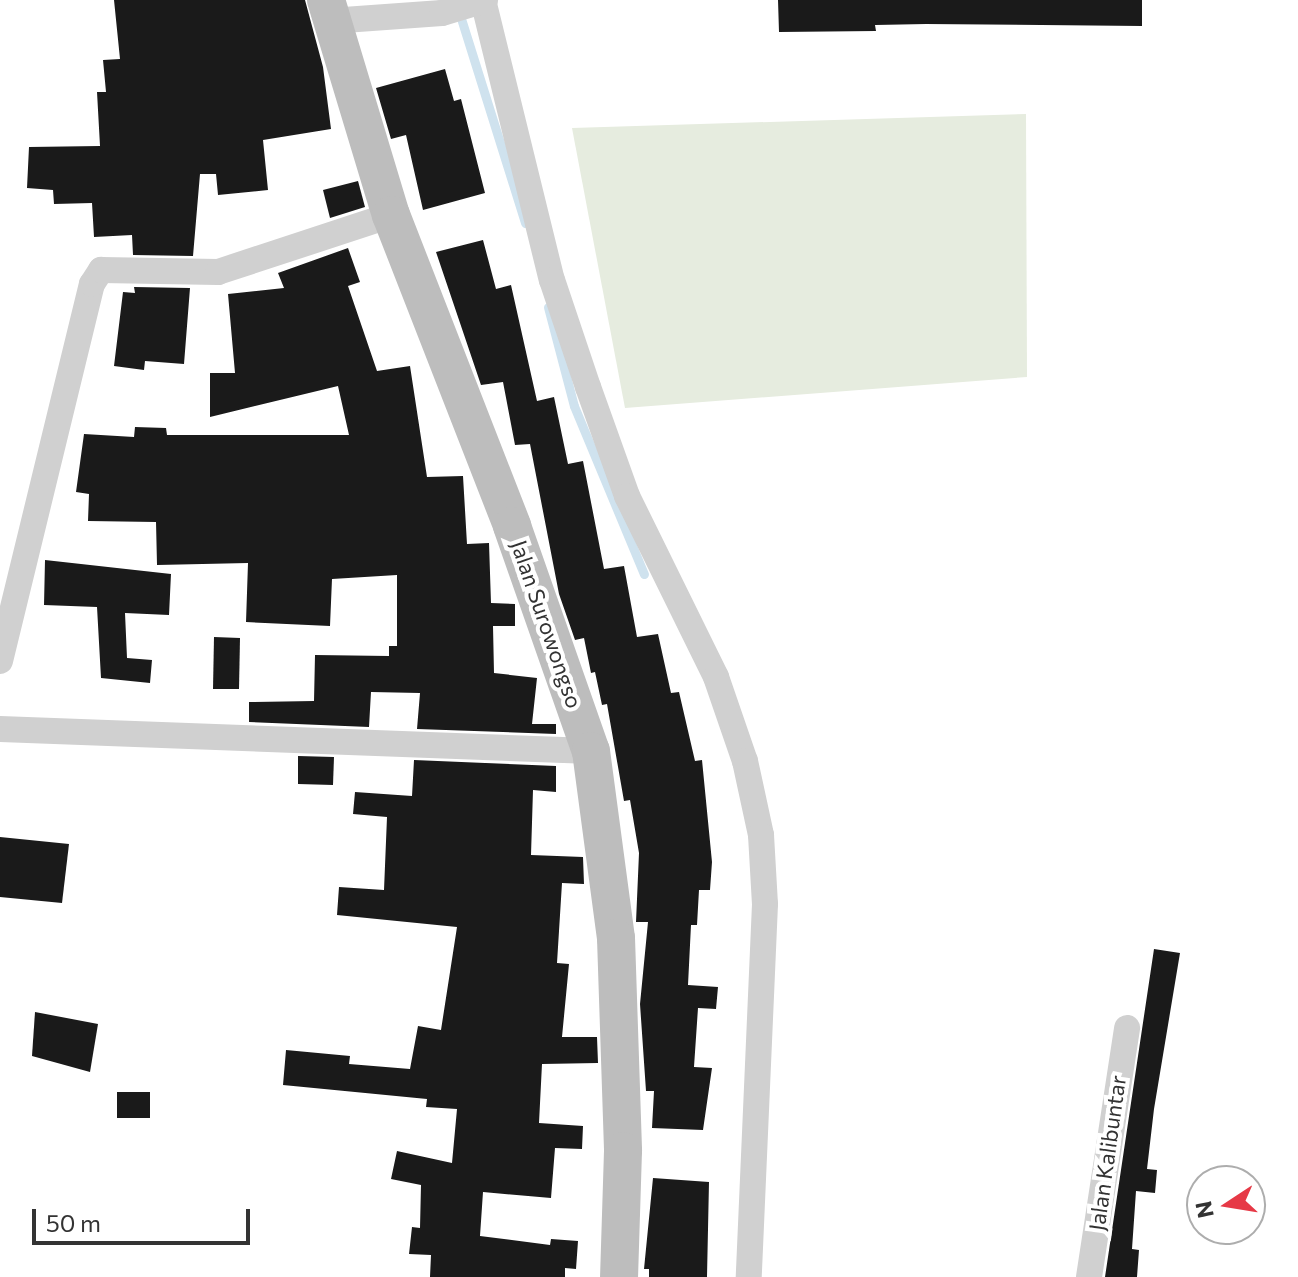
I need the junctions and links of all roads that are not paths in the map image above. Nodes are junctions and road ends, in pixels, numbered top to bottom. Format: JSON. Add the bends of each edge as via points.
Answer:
{"nodes":[{"id":1,"x":481,"y":1,"type":"edge"},
{"id":2,"x":328,"y":11,"type":"edge"},
{"id":3,"x":391,"y":215,"type":"junction"},
{"id":4,"x":0,"y":661,"type":"edge"},
{"id":5,"x":0,"y":729,"type":"edge"},
{"id":6,"x":591,"y":751,"type":"junction"},
{"id":7,"x":1127,"y":1028,"type":"dead end"},
{"id":8,"x":619,"y":1277,"type":"edge"},
{"id":9,"x":749,"y":1277,"type":"edge"},
{"id":10,"x":1089,"y":1277,"type":"edge"}],
"edges":[{"from":1,"to":2,"type":"street","via":[[442,13]]},
{"from":1,"to":9,"type":"street","via":[[552,280],[627,496],[716,677],[745,761],[761,835],[765,904]]},
{"from":2,"to":3,"type":"street","name":"Jalan Surowongso"},
{"from":3,"to":4,"type":"street","via":[[218,272],[101,270],[92,284]]},
{"from":3,"to":6,"type":"street","name":"Jalan Surowongso","via":[[512,526]]},
{"from":5,"to":6,"type":"street"},
{"from":6,"to":8,"type":"street","name":"Jalan Surowongso","via":[[616,938],[623,1151]]},
{"from":7,"to":10,"type":"street","name":"Jalan Kalibuntar"}]}
